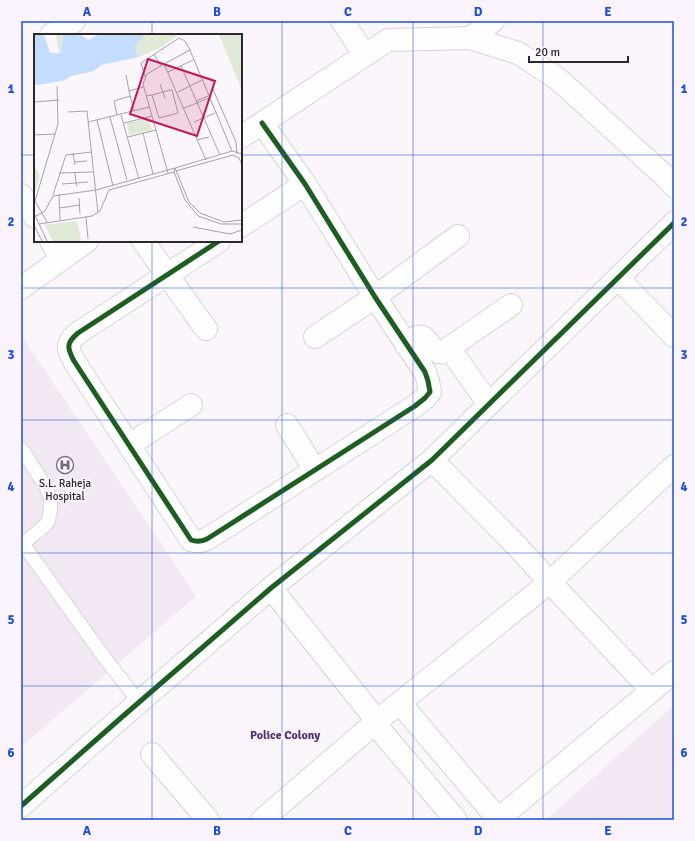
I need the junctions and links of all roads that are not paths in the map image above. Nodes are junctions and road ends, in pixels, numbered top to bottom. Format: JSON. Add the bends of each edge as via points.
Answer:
{"nodes":[{"id":1,"x":40,"y":21,"type":"edge"},
{"id":2,"x":74,"y":21,"type":"edge"},
{"id":3,"x":342,"y":21,"type":"edge"},
{"id":4,"x":493,"y":21,"type":"edge"},
{"id":5,"x":49,"y":34,"type":"edge"},
{"id":6,"x":52,"y":34,"type":"edge"},
{"id":7,"x":470,"y":38,"type":"junction"},
{"id":8,"x":365,"y":55,"type":"junction"},
{"id":9,"x":262,"y":123,"type":"junction"},
{"id":10,"x":242,"y":136,"type":"edge"},
{"id":11,"x":672,"y":179,"type":"edge"},
{"id":12,"x":305,"y":184,"type":"junction"},
{"id":13,"x":21,"y":195,"type":"edge"},
{"id":14,"x":34,"y":215,"type":"edge"},
{"id":15,"x":674,"y":223,"type":"edge"},
{"id":16,"x":242,"y":225,"type":"edge"},
{"id":17,"x":458,"y":236,"type":"dead end"},
{"id":18,"x":84,"y":242,"type":"edge"},
{"id":19,"x":144,"y":242,"type":"edge"},
{"id":20,"x":216,"y":242,"type":"edge"},
{"id":21,"x":56,"y":250,"type":"edge"},
{"id":22,"x":167,"y":275,"type":"junction"},
{"id":23,"x":618,"y":278,"type":"junction"},
{"id":24,"x":21,"y":288,"type":"edge"},
{"id":25,"x":375,"y":297,"type":"junction"},
{"id":26,"x":511,"y":305,"type":"dead end"},
{"id":27,"x":206,"y":329,"type":"dead end"},
{"id":28,"x":674,"y":336,"type":"edge"},
{"id":29,"x":315,"y":337,"type":"dead end"},
{"id":30,"x":406,"y":345,"type":"junction"},
{"id":31,"x":449,"y":348,"type":"junction"},
{"id":32,"x":489,"y":404,"type":"junction"},
{"id":33,"x":191,"y":405,"type":"dead end"},
{"id":34,"x":287,"y":425,"type":"dead end"},
{"id":35,"x":129,"y":445,"type":"junction"},
{"id":36,"x":21,"y":448,"type":"edge"},
{"id":37,"x":432,"y":460,"type":"junction"},
{"id":38,"x":674,"y":466,"type":"edge"},
{"id":39,"x":315,"y":470,"type":"junction"},
{"id":40,"x":22,"y":544,"type":"edge"},
{"id":41,"x":550,"y":582,"type":"junction"},
{"id":42,"x":271,"y":588,"type":"junction"},
{"id":43,"x":674,"y":672,"type":"edge"},
{"id":44,"x":652,"y":690,"type":"junction"},
{"id":45,"x":139,"y":702,"type":"junction"},
{"id":46,"x":400,"y":703,"type":"junction"},
{"id":47,"x":376,"y":722,"type":"junction"},
{"id":48,"x":152,"y":754,"type":"dead end"},
{"id":49,"x":21,"y":806,"type":"edge"},
{"id":50,"x":208,"y":820,"type":"edge"},
{"id":51,"x":262,"y":820,"type":"edge"},
{"id":52,"x":456,"y":820,"type":"edge"},
{"id":53,"x":498,"y":820,"type":"edge"}],
"edges":[{"from":1,"to":5,"type":"street"},
{"from":2,"to":6,"type":"street"},
{"from":3,"to":8,"type":"street"},
{"from":4,"to":7,"type":"street"},
{"from":7,"to":8,"type":"street","via":[[388,40]]},
{"from":7,"to":11,"type":"street","via":[[518,53],[558,79]]},
{"from":8,"to":9,"type":"street"},
{"from":9,"to":10,"type":"street"},
{"from":9,"to":12,"type":"street"},
{"from":12,"to":16,"type":"street"},
{"from":12,"to":25,"type":"street"},
{"from":13,"to":14,"type":"street"},
{"from":15,"to":23,"type":"street"},
{"from":17,"to":25,"type":"street"},
{"from":18,"to":21,"type":"street"},
{"from":19,"to":22,"type":"street"},
{"from":20,"to":22,"type":"street"},
{"from":21,"to":24,"type":"street"},
{"from":22,"to":27,"type":"street"},
{"from":22,"to":35,"type":"street","via":[[72,338],[69,344],[74,361]]},
{"from":23,"to":28,"type":"street"},
{"from":23,"to":32,"type":"street"},
{"from":25,"to":29,"type":"street"},
{"from":25,"to":30,"type":"street"},
{"from":26,"to":31,"type":"street"},
{"from":30,"to":31,"type":"street","via":[[419,336],[426,339],[436,352],[443,352]]},
{"from":30,"to":39,"type":"street","via":[[425,372],[430,392],[415,406]]},
{"from":31,"to":32,"type":"street"},
{"from":32,"to":37,"type":"street"},
{"from":33,"to":35,"type":"street"},
{"from":34,"to":39,"type":"street"},
{"from":35,"to":39,"type":"street","via":[[191,540],[195,542],[207,539]]},
{"from":36,"to":40,"type":"lane","via":[[46,487],[51,500],[48,522]]},
{"from":37,"to":41,"type":"street"},
{"from":37,"to":42,"type":"street"},
{"from":38,"to":41,"type":"street"},
{"from":40,"to":45,"type":"lane"},
{"from":41,"to":44,"type":"street"},
{"from":41,"to":46,"type":"street"},
{"from":42,"to":45,"type":"street"},
{"from":42,"to":47,"type":"street"},
{"from":43,"to":44,"type":"street"},
{"from":44,"to":53,"type":"street"},
{"from":45,"to":49,"type":"street"},
{"from":46,"to":47,"type":"street"},
{"from":46,"to":53,"type":"street"},
{"from":47,"to":51,"type":"street"},
{"from":47,"to":52,"type":"street"},
{"from":48,"to":50,"type":"street"}]}
